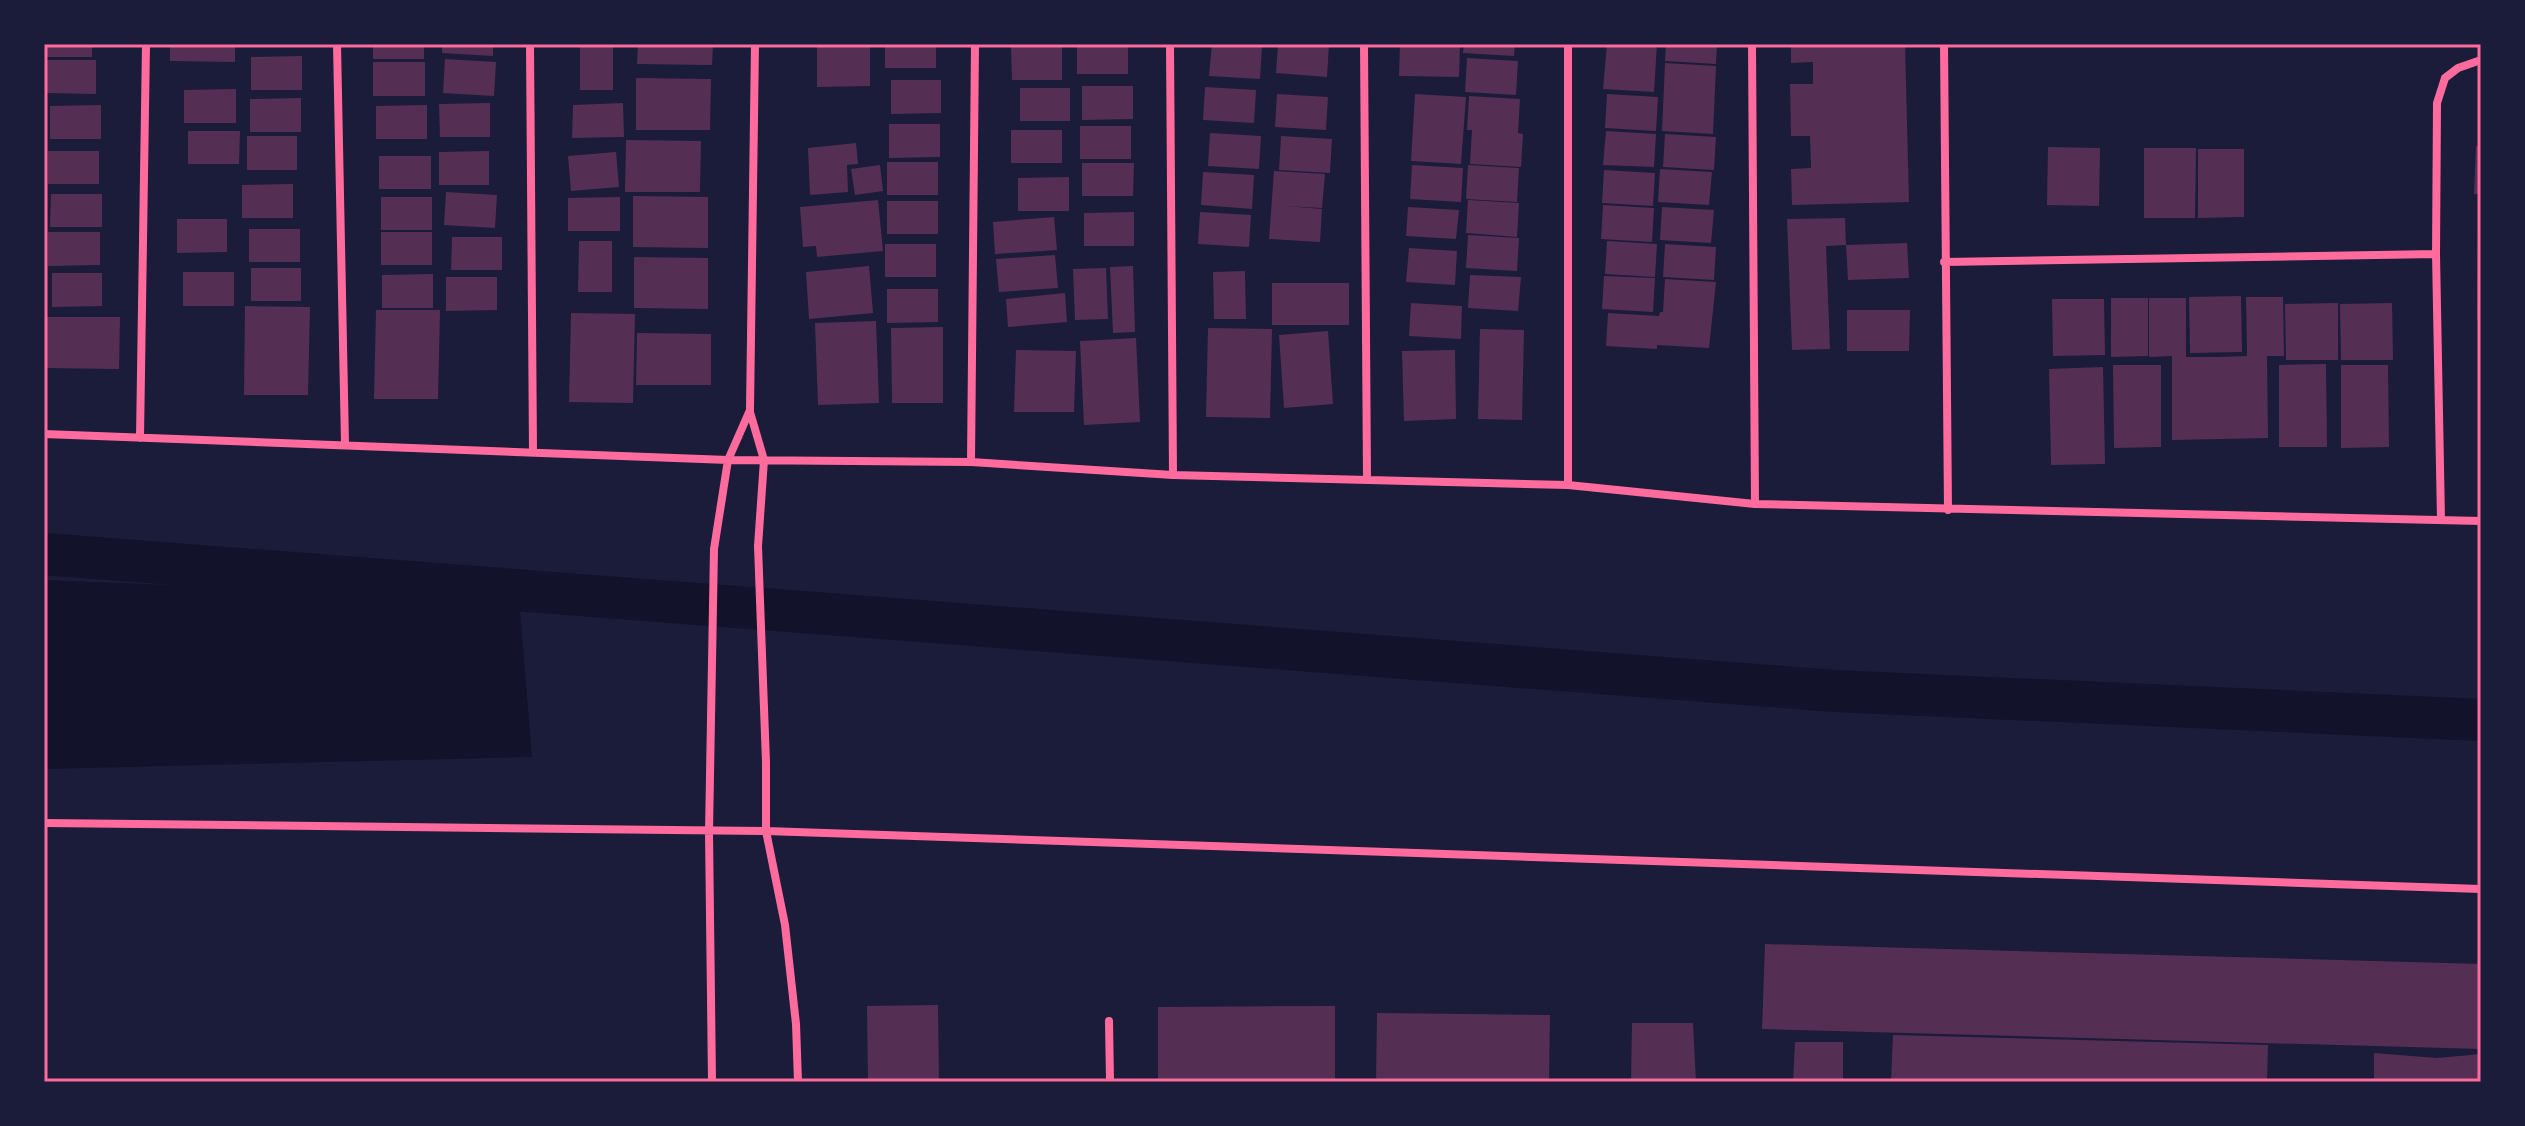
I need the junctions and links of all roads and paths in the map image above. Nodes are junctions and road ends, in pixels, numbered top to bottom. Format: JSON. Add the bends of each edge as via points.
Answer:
{"nodes":[{"id":1,"x":146,"y":44,"type":"edge"},
{"id":2,"x":337,"y":44,"type":"edge"},
{"id":3,"x":530,"y":44,"type":"edge"},
{"id":4,"x":755,"y":44,"type":"edge"},
{"id":5,"x":975,"y":44,"type":"edge"},
{"id":6,"x":1170,"y":44,"type":"edge"},
{"id":7,"x":1364,"y":44,"type":"edge"},
{"id":8,"x":1568,"y":44,"type":"edge"},
{"id":9,"x":1752,"y":44,"type":"edge"},
{"id":10,"x":1944,"y":44,"type":"edge"},
{"id":11,"x":2481,"y":60,"type":"edge"},
{"id":12,"x":2436,"y":254,"type":"junction"},
{"id":13,"x":1944,"y":262,"type":"junction"},
{"id":14,"x":750,"y":410,"type":"junction"},
{"id":15,"x":44,"y":434,"type":"edge"},
{"id":16,"x":140,"y":438,"type":"junction"},
{"id":17,"x":345,"y":444,"type":"junction"},
{"id":18,"x":533,"y":452,"type":"junction"},
{"id":19,"x":728,"y":460,"type":"junction"},
{"id":20,"x":764,"y":460,"type":"junction"},
{"id":21,"x":971,"y":462,"type":"junction"},
{"id":22,"x":1173,"y":475,"type":"junction"},
{"id":23,"x":1367,"y":479,"type":"junction"},
{"id":24,"x":1568,"y":485,"type":"junction"},
{"id":25,"x":1755,"y":504,"type":"junction"},
{"id":26,"x":1948,"y":510,"type":"junction"},
{"id":27,"x":2441,"y":520,"type":"junction"},
{"id":28,"x":2481,"y":521,"type":"edge"},
{"id":29,"x":44,"y":823,"type":"edge"},
{"id":30,"x":766,"y":831,"type":"junction"},
{"id":31,"x":709,"y":832,"type":"junction"},
{"id":32,"x":2481,"y":889,"type":"edge"},
{"id":33,"x":1109,"y":1021,"type":"dead end"},
{"id":34,"x":712,"y":1082,"type":"edge"},
{"id":35,"x":798,"y":1082,"type":"edge"},
{"id":36,"x":1110,"y":1082,"type":"edge"}],
"edges":[{"from":1,"to":16,"type":"street"},
{"from":2,"to":17,"type":"street"},
{"from":3,"to":18,"type":"street"},
{"from":4,"to":14,"type":"street"},
{"from":5,"to":21,"type":"street"},
{"from":6,"to":22,"type":"street"},
{"from":7,"to":23,"type":"street"},
{"from":8,"to":24,"type":"street"},
{"from":9,"to":25,"type":"street"},
{"from":10,"to":13,"type":"street"},
{"from":11,"to":12,"type":"street","via":[[2445,78],[2437,103]]},
{"from":12,"to":13,"type":"street"},
{"from":12,"to":27,"type":"street"},
{"from":13,"to":26,"type":"street"},
{"from":14,"to":19,"type":"street"},
{"from":14,"to":20,"type":"street"},
{"from":15,"to":16,"type":"street"},
{"from":16,"to":17,"type":"street"},
{"from":17,"to":18,"type":"street"},
{"from":18,"to":19,"type":"street"},
{"from":19,"to":20,"type":"street"},
{"from":19,"to":31,"type":"street","via":[[714,549]]},
{"from":20,"to":21,"type":"street"},
{"from":20,"to":30,"type":"street","via":[[758,546]]},
{"from":21,"to":22,"type":"street"},
{"from":22,"to":23,"type":"street"},
{"from":23,"to":24,"type":"street"},
{"from":24,"to":25,"type":"street"},
{"from":25,"to":26,"type":"street"},
{"from":26,"to":27,"type":"street"},
{"from":27,"to":28,"type":"street"},
{"from":29,"to":31,"type":"street"},
{"from":30,"to":31,"type":"street"},
{"from":30,"to":32,"type":"street"},
{"from":30,"to":35,"type":"street","via":[[785,925]]},
{"from":31,"to":34,"type":"street"},
{"from":33,"to":36,"type":"street"}]}
